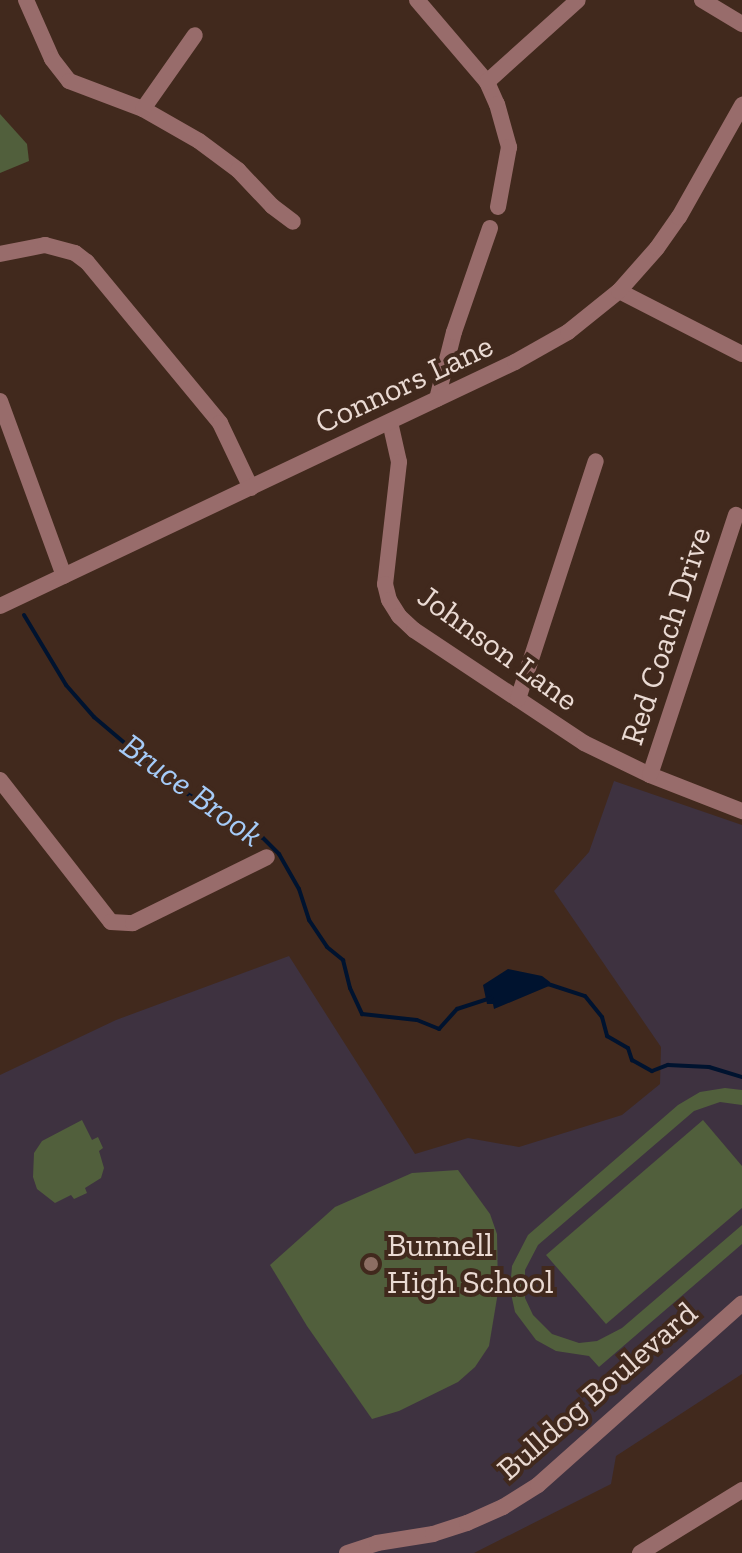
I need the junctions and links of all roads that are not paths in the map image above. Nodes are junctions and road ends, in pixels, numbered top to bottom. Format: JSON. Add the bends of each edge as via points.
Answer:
{"nodes":[{"id":1,"x":26,"y":0,"type":"edge"},
{"id":2,"x":417,"y":0,"type":"edge"},
{"id":3,"x":578,"y":0,"type":"edge"},
{"id":4,"x":702,"y":0,"type":"edge"},
{"id":5,"x":742,"y":24,"type":"edge"},
{"id":6,"x":195,"y":35,"type":"dead end"},
{"id":7,"x":487,"y":82,"type":"junction"},
{"id":8,"x":742,"y":105,"type":"edge"},
{"id":9,"x":143,"y":109,"type":"junction"},
{"id":10,"x":498,"y":207,"type":"dead end"},
{"id":11,"x":293,"y":222,"type":"dead end"},
{"id":12,"x":490,"y":228,"type":"dead end"},
{"id":13,"x":0,"y":254,"type":"edge"},
{"id":14,"x":619,"y":291,"type":"junction"},
{"id":15,"x":742,"y":354,"type":"edge"},
{"id":16,"x":437,"y":399,"type":"junction"},
{"id":17,"x":0,"y":401,"type":"edge"},
{"id":18,"x":390,"y":422,"type":"junction"},
{"id":19,"x":596,"y":461,"type":"dead end"},
{"id":20,"x":251,"y":488,"type":"junction"},
{"id":21,"x":736,"y":515,"type":"dead end"},
{"id":22,"x":64,"y":576,"type":"junction"},
{"id":23,"x":0,"y":606,"type":"edge"},
{"id":24,"x":518,"y":699,"type":"junction"},
{"id":25,"x":650,"y":775,"type":"junction"},
{"id":26,"x":0,"y":780,"type":"edge"},
{"id":27,"x":742,"y":811,"type":"edge"},
{"id":28,"x":267,"y":857,"type":"dead end"},
{"id":29,"x":742,"y":1303,"type":"edge"},
{"id":30,"x":742,"y":1490,"type":"edge"},
{"id":31,"x":347,"y":1553,"type":"edge"},
{"id":32,"x":640,"y":1553,"type":"edge"}],
"edges":[{"from":1,"to":9,"type":"street","via":[[52,59],[69,81]]},
{"from":2,"to":7,"type":"street"},
{"from":3,"to":7,"type":"street"},
{"from":4,"to":5,"type":"street"},
{"from":6,"to":9,"type":"street"},
{"from":7,"to":10,"type":"street","via":[[509,147]]},
{"from":8,"to":14,"type":"street","name":"Connors Lane","via":[[679,217]]},
{"from":9,"to":11,"type":"street","via":[[213,150]]},
{"from":12,"to":16,"type":"street"},
{"from":13,"to":20,"type":"street","via":[[45,245],[87,262],[220,423]]},
{"from":14,"to":15,"type":"street"},
{"from":14,"to":16,"type":"street","name":"Connors Lane","via":[[542,348]]},
{"from":16,"to":18,"type":"street","name":"Connors Lane"},
{"from":17,"to":22,"type":"street"},
{"from":18,"to":20,"type":"street","name":"Connors Lane"},
{"from":18,"to":24,"type":"street","name":"Johnson Lane","via":[[399,462],[386,559],[389,600],[414,630]]},
{"from":19,"to":24,"type":"street"},
{"from":20,"to":22,"type":"street","name":"Connors Lane"},
{"from":21,"to":25,"type":"street","name":"Red Coach Drive"},
{"from":22,"to":23,"type":"street","name":"Connors Lane"},
{"from":24,"to":25,"type":"street","name":"Johnson Lane","via":[[584,743]]},
{"from":25,"to":27,"type":"street","name":"Johnson Lane"},
{"from":26,"to":28,"type":"street","via":[[111,922],[133,923]]},
{"from":29,"to":31,"type":"street","name":"Bulldog Boulevard","via":[[526,1493],[467,1523]]},
{"from":30,"to":32,"type":"street"}]}
